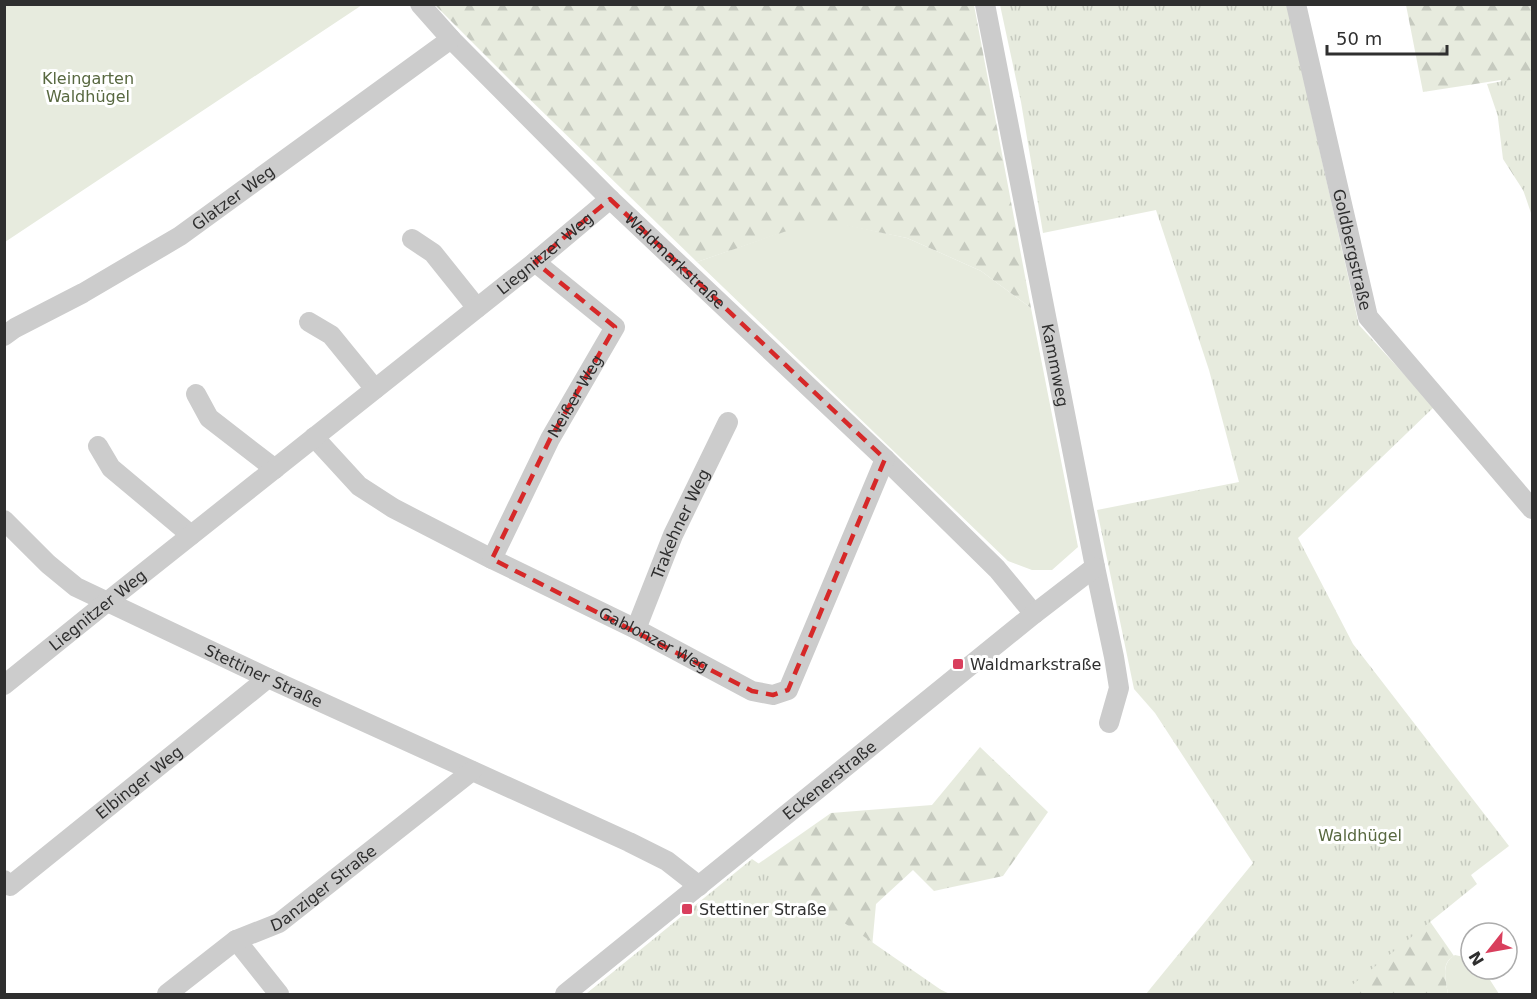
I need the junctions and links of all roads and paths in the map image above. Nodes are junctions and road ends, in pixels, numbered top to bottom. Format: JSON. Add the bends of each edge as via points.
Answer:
{"nodes":[{"id":1,"x":420,"y":4,"type":"edge"},
{"id":2,"x":985,"y":4,"type":"edge"},
{"id":3,"x":1296,"y":4,"type":"edge"},
{"id":4,"x":451,"y":39,"type":"junction"},
{"id":5,"x":610,"y":199,"type":"junction"},
{"id":6,"x":412,"y":239,"type":"dead end"},
{"id":7,"x":535,"y":262,"type":"junction"},
{"id":8,"x":477,"y":308,"type":"junction"},
{"id":9,"x":309,"y":322,"type":"dead end"},
{"id":10,"x":4,"y":336,"type":"edge"},
{"id":11,"x":375,"y":389,"type":"junction"},
{"id":12,"x":196,"y":394,"type":"dead end"},
{"id":13,"x":728,"y":422,"type":"dead end"},
{"id":14,"x":314,"y":437,"type":"junction"},
{"id":15,"x":98,"y":446,"type":"dead end"},
{"id":16,"x":885,"y":459,"type":"junction"},
{"id":17,"x":275,"y":469,"type":"junction"},
{"id":18,"x":1533,"y":509,"type":"edge"},
{"id":19,"x":4,"y":520,"type":"edge"},
{"id":20,"x":191,"y":535,"type":"junction"},
{"id":21,"x":492,"y":559,"type":"junction"},
{"id":22,"x":1095,"y":567,"type":"junction"},
{"id":23,"x":107,"y":602,"type":"junction"},
{"id":24,"x":1034,"y":615,"type":"junction"},
{"id":25,"x":636,"y":629,"type":"junction"},
{"id":26,"x":268,"y":678,"type":"junction"},
{"id":27,"x":4,"y":685,"type":"edge"},
{"id":28,"x":1109,"y":723,"type":"dead end"},
{"id":29,"x":472,"y":771,"type":"junction"},
{"id":30,"x":6,"y":886,"type":"edge"},
{"id":31,"x":699,"y":886,"type":"junction"},
{"id":32,"x":236,"y":940,"type":"junction"},
{"id":33,"x":167,"y":994,"type":"edge"},
{"id":34,"x":279,"y":994,"type":"edge"},
{"id":35,"x":565,"y":994,"type":"edge"}],
"edges":[{"from":1,"to":4,"type":"street","name":"Waldmarkstraße"},
{"from":2,"to":22,"type":"street","name":"Kammweg"},
{"from":3,"to":18,"type":"street","name":"Goldbergstraße","via":[[1368,317]]},
{"from":4,"to":5,"type":"street","name":"Waldmarkstraße"},
{"from":4,"to":10,"type":"street","name":"Glatzer Weg","via":[[180,236]]},
{"from":5,"to":7,"type":"street","name":"Liegnitzer Weg"},
{"from":5,"to":16,"type":"street","name":"Waldmarkstraße"},
{"from":6,"to":8,"type":"street","via":[[433,253]]},
{"from":7,"to":8,"type":"street","name":"Liegnitzer Weg"},
{"from":7,"to":21,"type":"street","name":"Neißer Weg","via":[[615,327],[550,440]]},
{"from":8,"to":11,"type":"street","name":"Liegnitzer Weg"},
{"from":9,"to":11,"type":"street","via":[[331,335]]},
{"from":11,"to":14,"type":"street","name":"Liegnitzer Weg"},
{"from":12,"to":17,"type":"street","via":[[209,417]]},
{"from":13,"to":25,"type":"street","name":"Trakehner Weg","via":[[673,535]]},
{"from":14,"to":17,"type":"street","name":"Liegnitzer Weg"},
{"from":14,"to":21,"type":"street","name":"Gablonzer Weg","via":[[359,486]]},
{"from":15,"to":20,"type":"street","via":[[111,468]]},
{"from":16,"to":24,"type":"street","name":"Waldmarkstraße","via":[[997,569]]},
{"from":16,"to":25,"type":"street","name":"Gablonzer Weg","via":[[788,690],[773,695],[752,691]]},
{"from":17,"to":20,"type":"street","name":"Liegnitzer Weg"},
{"from":19,"to":23,"type":"street","name":"Stettiner Straße","via":[[48,564],[76,586]]},
{"from":20,"to":23,"type":"street","name":"Liegnitzer Weg"},
{"from":21,"to":25,"type":"street","name":"Gablonzer Weg"},
{"from":22,"to":24,"type":"street","name":"Eckenerstraße"},
{"from":22,"to":28,"type":"street","name":"Kammweg","via":[[1119,688]]},
{"from":23,"to":26,"type":"street","name":"Stettiner Straße"},
{"from":23,"to":27,"type":"street","name":"Liegnitzer Weg"},
{"from":24,"to":31,"type":"street","name":"Eckenerstraße"},
{"from":26,"to":29,"type":"street","name":"Stettiner Straße"},
{"from":26,"to":30,"type":"street","name":"Elbinger Weg"},
{"from":29,"to":31,"type":"street","name":"Stettiner Straße","via":[[667,861]]},
{"from":29,"to":32,"type":"street","name":"Danziger Straße","via":[[279,923]]},
{"from":31,"to":35,"type":"street","name":"Eckenerstraße"},
{"from":32,"to":33,"type":"street","name":"Danziger Straße"},
{"from":32,"to":34,"type":"street"}]}
